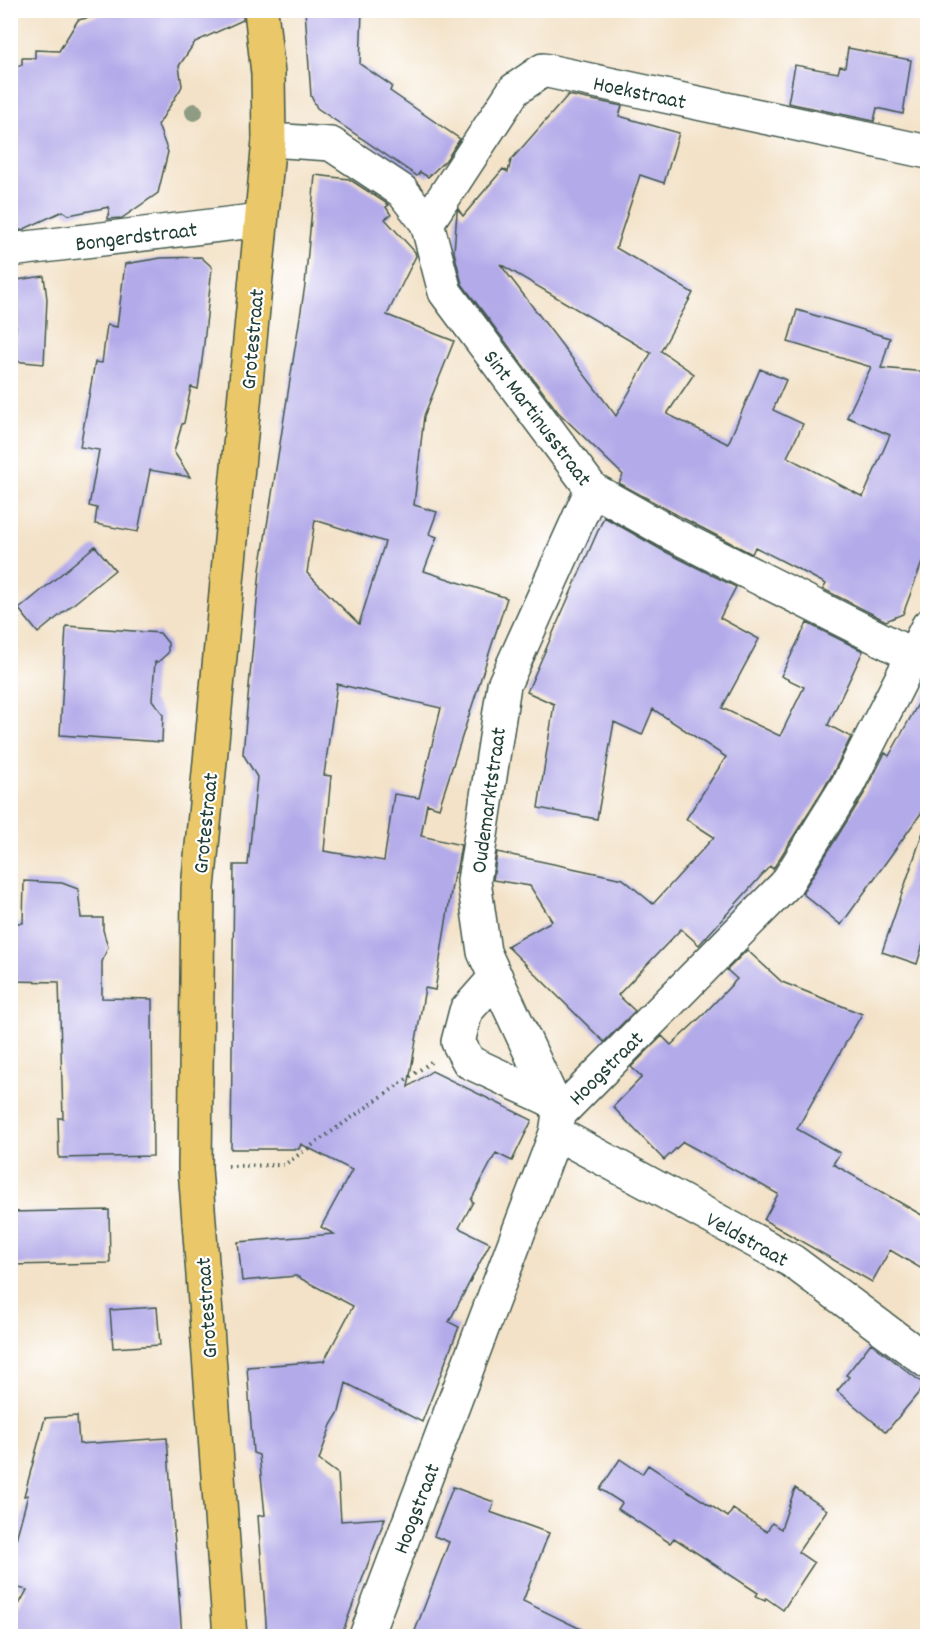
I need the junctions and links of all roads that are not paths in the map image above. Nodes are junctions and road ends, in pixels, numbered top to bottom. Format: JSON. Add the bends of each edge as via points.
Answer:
{"nodes":[{"id":1,"x":261,"y":10,"type":"edge"},
{"id":2,"x":269,"y":140,"type":"junction"},
{"id":3,"x":927,"y":152,"type":"edge"},
{"id":4,"x":261,"y":220,"type":"junction"},
{"id":5,"x":427,"y":223,"type":"junction"},
{"id":6,"x":10,"y":250,"type":"edge"},
{"id":7,"x":592,"y":489,"type":"junction"},
{"id":8,"x":927,"y":627,"type":"edge"},
{"id":9,"x":921,"y":658,"type":"edge"},
{"id":10,"x":496,"y":977,"type":"junction"},
{"id":11,"x":556,"y":1116,"type":"junction"},
{"id":12,"x":927,"y":1362,"type":"edge"},
{"id":13,"x":230,"y":1636,"type":"edge"},
{"id":14,"x":366,"y":1636,"type":"edge"}],
"edges":[{"from":1,"to":2,"type":"main road","name":"Grotestraat","via":[[268,74]]},
{"from":2,"to":4,"type":"main road","name":"Grotestraat"},
{"from":2,"to":5,"type":"street","name":"Sint Martinusstraat","via":[[331,144],[402,191]]},
{"from":3,"to":5,"type":"street","name":"Hoekstraat","via":[[543,70],[514,90]]},
{"from":4,"to":6,"type":"street","name":"Bongerdstraat"},
{"from":4,"to":13,"type":"main road","name":"Grotestraat","via":[[198,888],[195,1168]]},
{"from":5,"to":7,"type":"street","name":"Sint Martinusstraat","via":[[445,292]]},
{"from":7,"to":9,"type":"street","name":"Sint Martinusstraat","via":[[670,533]]},
{"from":7,"to":10,"type":"street","name":"Oudemarktstraat","via":[[504,685],[474,881],[484,952]]},
{"from":8,"to":9,"type":"street","name":"Hoogstraat"},
{"from":9,"to":11,"type":"street","name":"Hoogstraat","via":[[786,884]]},
{"from":10,"to":11,"type":"street","name":"Oudemarktstraat"},
{"from":10,"to":11,"type":"street","name":"Veldstraat","via":[[466,1011],[458,1042],[469,1062]]},
{"from":11,"to":12,"type":"street","name":"Veldstraat","via":[[792,1261]]},
{"from":11,"to":14,"type":"street","name":"Hoogstraat"}]}
